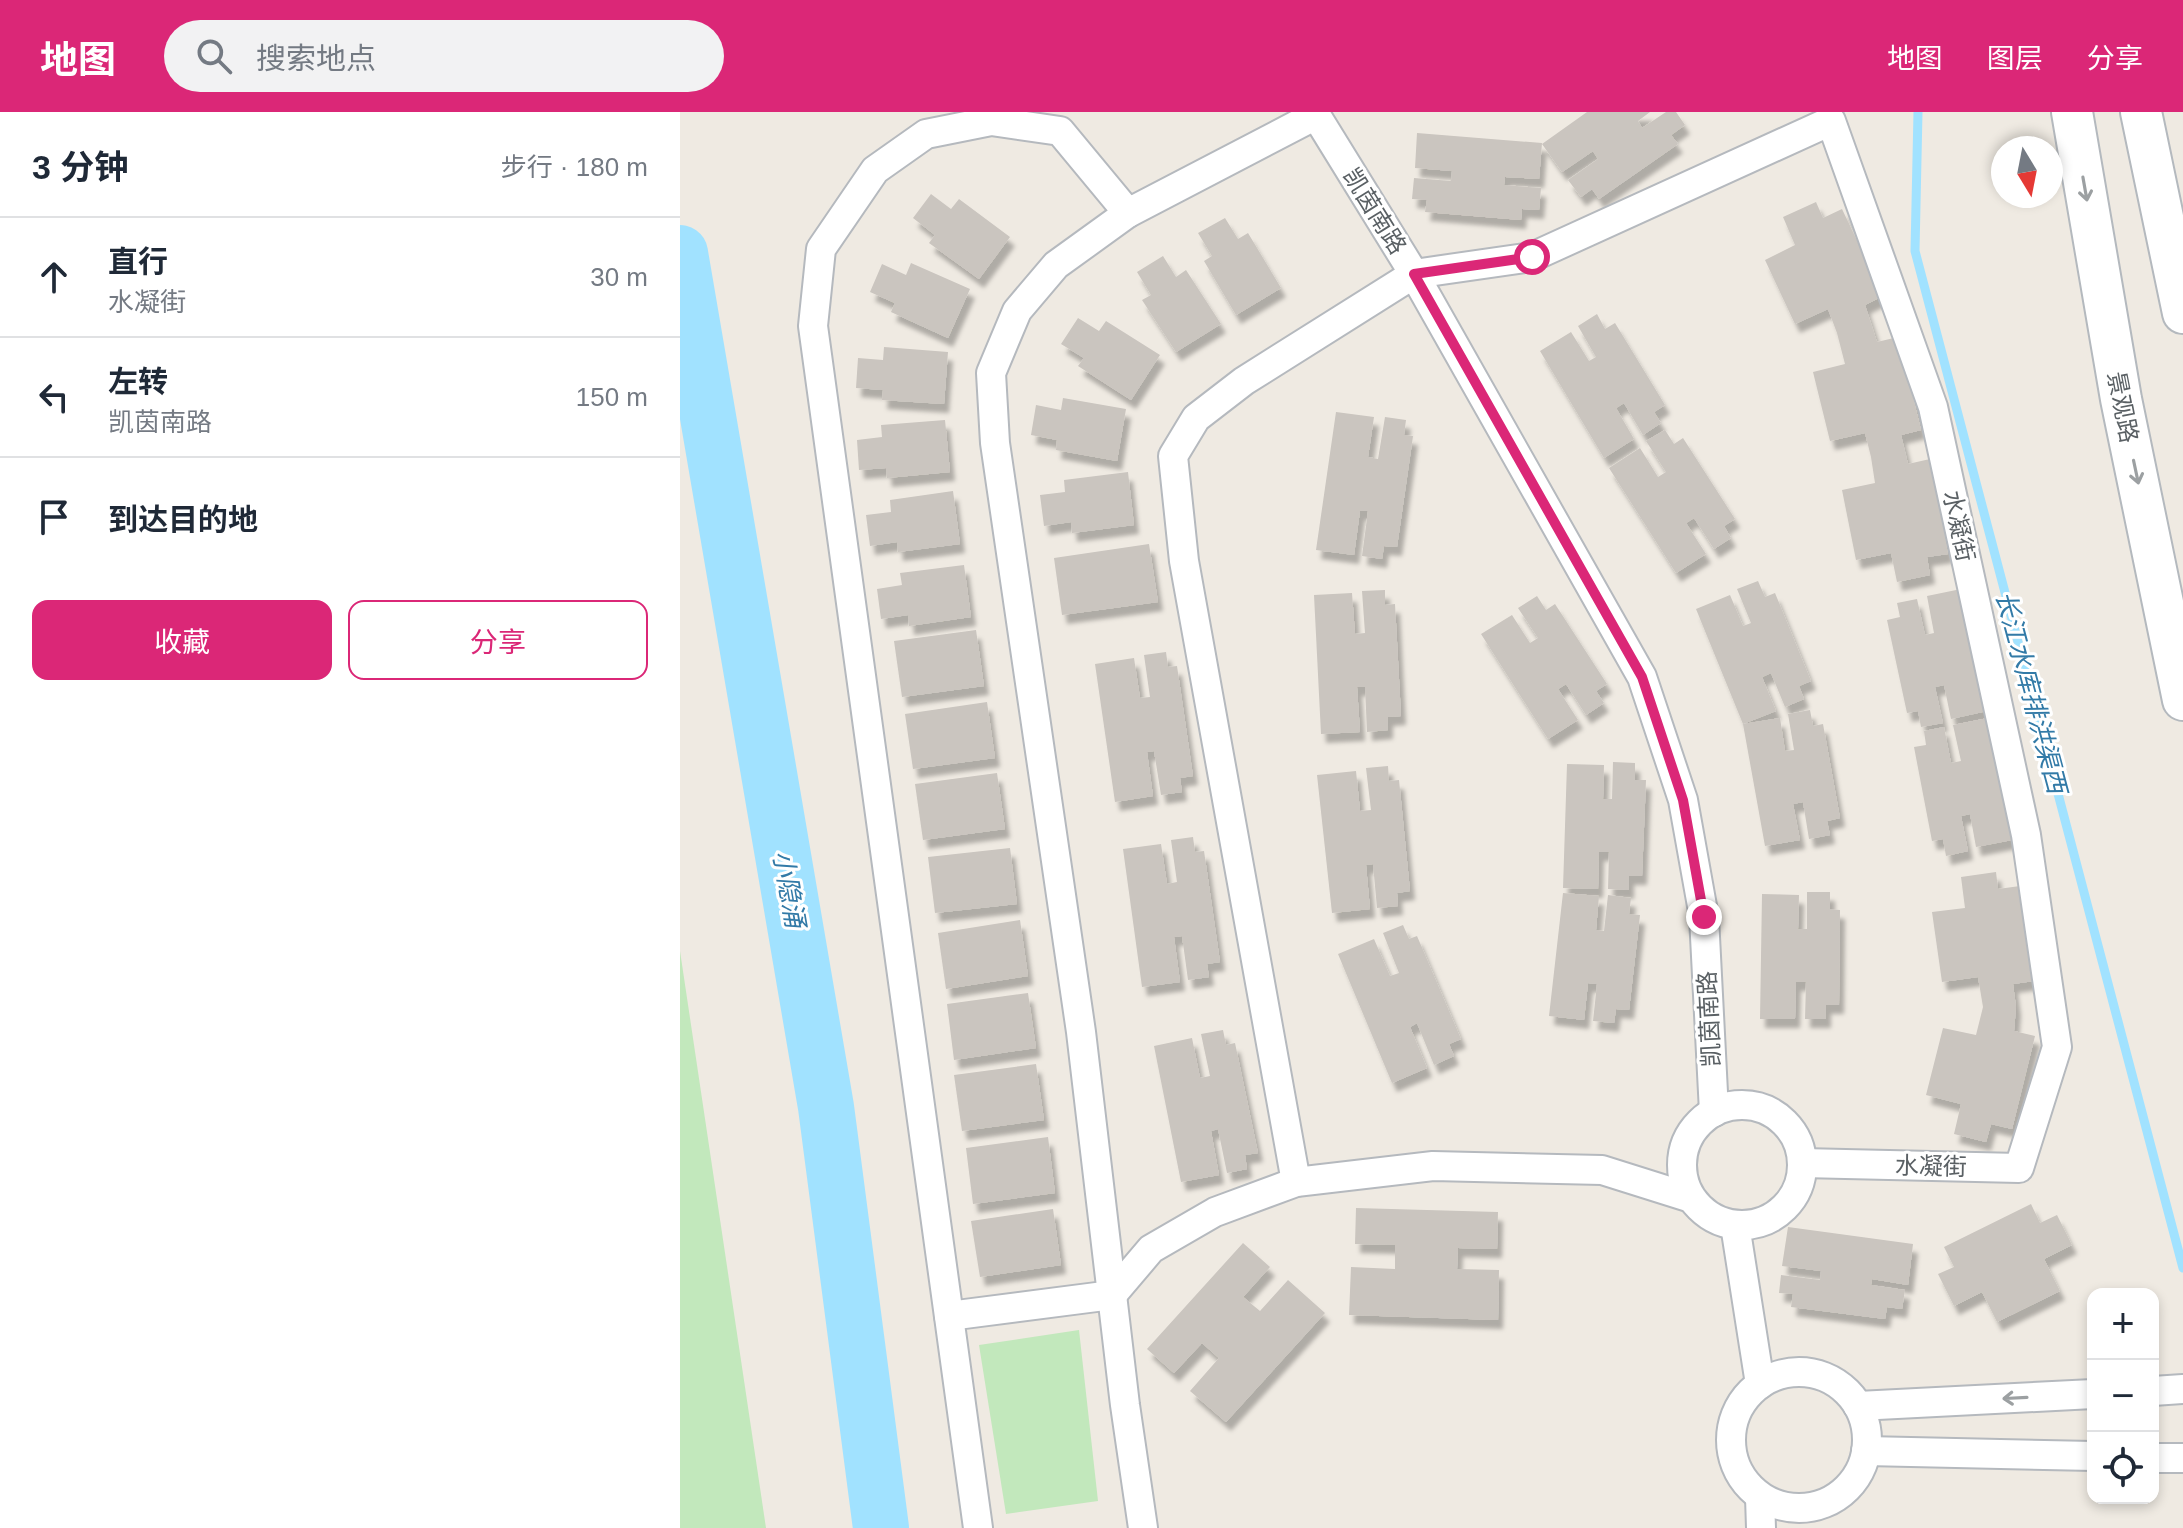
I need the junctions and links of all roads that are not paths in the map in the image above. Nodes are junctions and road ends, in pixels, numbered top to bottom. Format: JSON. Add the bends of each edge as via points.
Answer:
{"nodes":[{"id":1,"x":2072,"y":112,"type":"edge"},
{"id":2,"x":2141,"y":112,"type":"edge"},
{"id":3,"x":1315,"y":114,"type":"edge"},
{"id":4,"x":1128,"y":213,"type":"junction"},
{"id":5,"x":1414,"y":274,"type":"junction"},
{"id":6,"x":2183,"y":313,"type":"edge"},
{"id":7,"x":2183,"y":700,"type":"edge"},
{"id":8,"x":1714,"y":1112,"type":"junction"},
{"id":9,"x":1802,"y":1163,"type":"junction"},
{"id":10,"x":1296,"y":1182,"type":"junction"},
{"id":11,"x":1691,"y":1198,"type":"junction"},
{"id":12,"x":1735,"y":1225,"type":"junction"},
{"id":13,"x":1112,"y":1295,"type":"junction"},
{"id":14,"x":949,"y":1316,"type":"junction"},
{"id":15,"x":1760,"y":1384,"type":"junction"},
{"id":16,"x":2183,"y":1389,"type":"edge"},
{"id":17,"x":2159,"y":1391,"type":"edge"},
{"id":18,"x":2087,"y":1394,"type":"edge"},
{"id":19,"x":1858,"y":1406,"type":"junction"},
{"id":20,"x":1866,"y":1451,"type":"junction"},
{"id":21,"x":2087,"y":1456,"type":"edge"},
{"id":22,"x":2159,"y":1458,"type":"edge"},
{"id":23,"x":2183,"y":1458,"type":"edge"},
{"id":24,"x":1760,"y":1497,"type":"junction"},
{"id":25,"x":978,"y":1528,"type":"edge"},
{"id":26,"x":1143,"y":1528,"type":"edge"},
{"id":27,"x":1761,"y":1528,"type":"edge"}],
"edges":[{"from":1,"to":7,"type":"main road","name":"景观路","one_way":true,"via":[[2121,399]]},
{"from":2,"to":6,"type":"main road"},
{"from":3,"to":4,"type":"street"},
{"from":3,"to":5,"type":"street","name":"凯茵南路"},
{"from":4,"to":13,"type":"street","via":[[1056,265],[1017,311],[991,373],[995,443],[1081,1032]]},
{"from":4,"to":14,"type":"street","via":[[1060,131],[991,121],[926,134],[875,170],[821,249],[813,326]]},
{"from":5,"to":8,"type":"street","name":"凯茵南路","via":[[1642,677],[1683,800],[1704,917]]},
{"from":5,"to":9,"type":"street","name":"水凝街","via":[[1532,257],[1831,121],[1933,407],[2026,835],[2057,1047],[2019,1168]]},
{"from":5,"to":10,"type":"street","via":[[1244,381],[1196,418],[1173,456],[1184,561]]},
{"from":8,"to":9,"type":"street","via":[[1752,1106],[1771,1113],[1798,1143]]},
{"from":8,"to":11,"type":"street","via":[[1698,1123],[1682,1157],[1682,1176]]},
{"from":9,"to":12,"type":"street","via":[[1799,1184],[1775,1216]]},
{"from":10,"to":11,"type":"street","via":[[1433,1166],[1602,1170]]},
{"from":10,"to":13,"type":"street","via":[[1215,1212],[1151,1249]]},
{"from":11,"to":12,"type":"street","via":[[1716,1220]]},
{"from":12,"to":15,"type":"street"},
{"from":13,"to":14,"type":"street"},
{"from":13,"to":26,"type":"street"},
{"from":14,"to":25,"type":"street"},
{"from":15,"to":19,"type":"street","via":[[1802,1372],[1824,1376]]},
{"from":15,"to":24,"type":"street","via":[[1744,1399],[1730,1440],[1733,1462]]},
{"from":16,"to":17,"type":"street"},
{"from":18,"to":19,"type":"street","one_way":true},
{"from":19,"to":20,"type":"street","via":[[1866,1428]]},
{"from":20,"to":21,"type":"street"},
{"from":20,"to":24,"type":"street","via":[[1859,1473],[1825,1503],[1780,1506]]},
{"from":22,"to":23,"type":"street"},
{"from":24,"to":27,"type":"street"}]}
